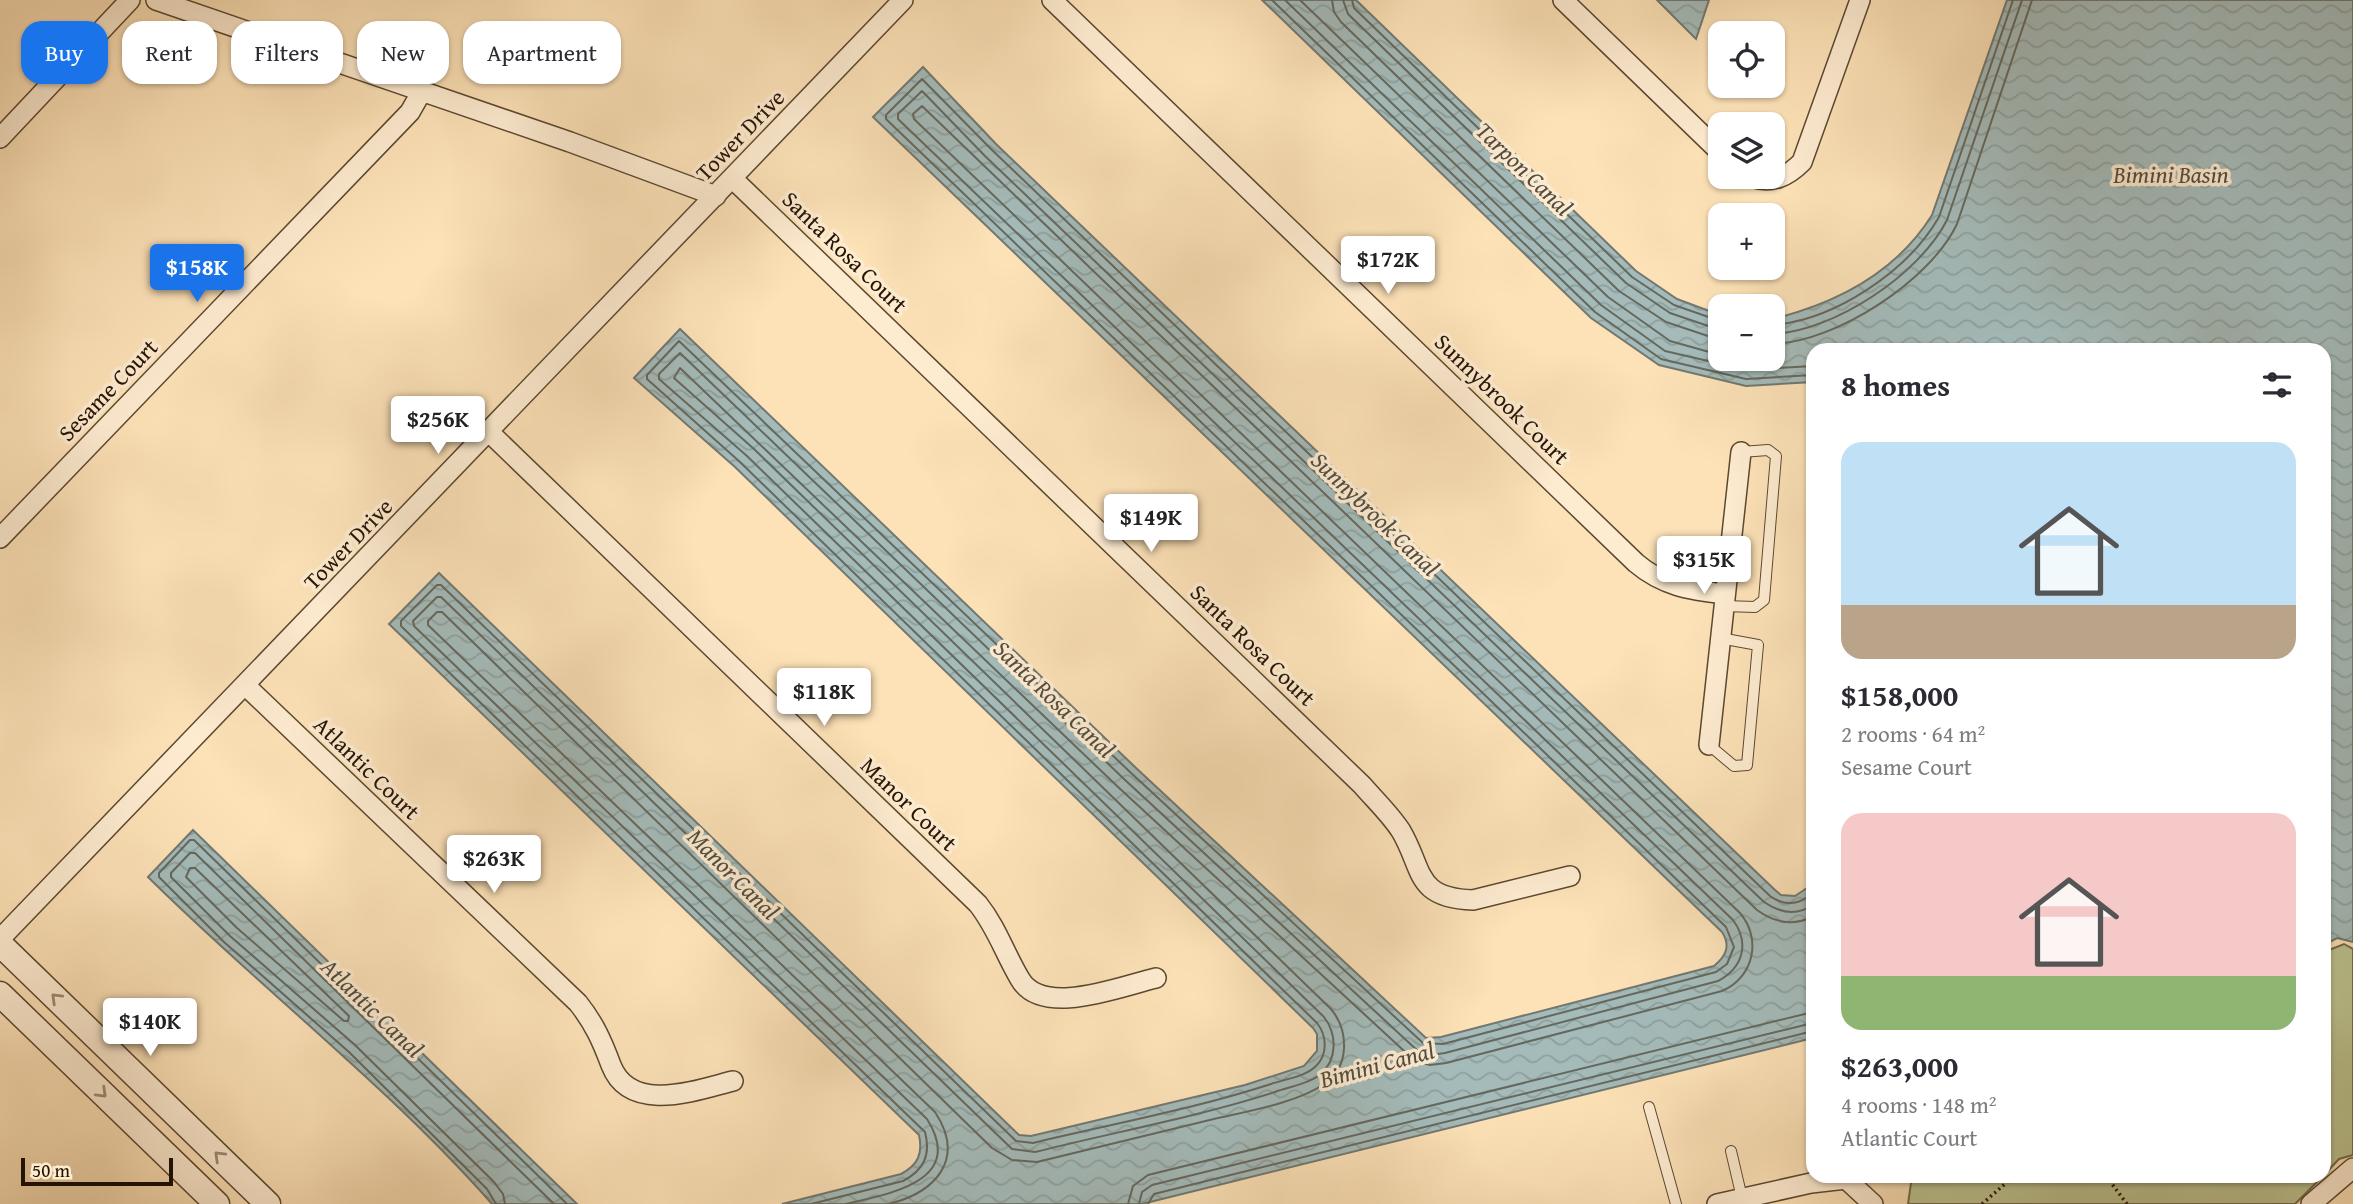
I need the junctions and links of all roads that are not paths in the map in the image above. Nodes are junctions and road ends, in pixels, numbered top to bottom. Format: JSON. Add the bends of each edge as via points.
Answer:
{"nodes":[{"id":1,"x":131,"y":0,"type":"edge"},
{"id":2,"x":156,"y":0,"type":"edge"},
{"id":3,"x":903,"y":0,"type":"edge"},
{"id":4,"x":1052,"y":0,"type":"edge"},
{"id":5,"x":1563,"y":0,"type":"edge"},
{"id":6,"x":1860,"y":0,"type":"edge"},
{"id":7,"x":422,"y":91,"type":"junction"},
{"id":8,"x":0,"y":138,"type":"edge"},
{"id":9,"x":1708,"y":140,"type":"edge"},
{"id":10,"x":1785,"y":174,"type":"edge"},
{"id":11,"x":733,"y":179,"type":"junction"},
{"id":12,"x":716,"y":196,"type":"junction"},
{"id":13,"x":489,"y":432,"type":"junction"},
{"id":14,"x":1741,"y":452,"type":"joint"},
{"id":15,"x":0,"y":538,"type":"edge"},
{"id":16,"x":1724,"y":600,"type":"junction"},
{"id":17,"x":1720,"y":638,"type":"junction"},
{"id":18,"x":246,"y":686,"type":"junction"},
{"id":19,"x":1709,"y":745,"type":"joint"},
{"id":20,"x":1570,"y":876,"type":"dead end"},
{"id":21,"x":0,"y":939,"type":"edge"},
{"id":22,"x":0,"y":944,"type":"edge"},
{"id":23,"x":1156,"y":978,"type":"dead end"},
{"id":24,"x":0,"y":994,"type":"edge"},
{"id":25,"x":733,"y":1082,"type":"dead end"},
{"id":26,"x":1649,"y":1107,"type":"dead end"},
{"id":27,"x":1731,"y":1151,"type":"dead end"},
{"id":28,"x":2353,"y":1168,"type":"edge"},
{"id":29,"x":1811,"y":1183,"type":"edge"},
{"id":30,"x":1850,"y":1183,"type":"edge"},
{"id":31,"x":1742,"y":1198,"type":"junction"},
{"id":32,"x":217,"y":1204,"type":"edge"},
{"id":33,"x":268,"y":1204,"type":"edge"},
{"id":34,"x":1676,"y":1204,"type":"edge"},
{"id":35,"x":1717,"y":1204,"type":"edge"},
{"id":36,"x":1873,"y":1204,"type":"edge"},
{"id":37,"x":2311,"y":1204,"type":"edge"}],
"edges":[{"from":1,"to":8,"type":"street"},
{"from":2,"to":7,"type":"street"},
{"from":3,"to":11,"type":"street","name":"Tower Drive"},
{"from":4,"to":16,"type":"street","name":"Sunnybrook Court","via":[[1636,563],[1674,586]]},
{"from":5,"to":9,"type":"street"},
{"from":6,"to":10,"type":"street","via":[[1802,162]]},
{"from":7,"to":12,"type":"street"},
{"from":7,"to":15,"type":"street","name":"Sesame Court","via":[[410,112]]},
{"from":11,"to":12,"type":"street","name":"Tower Drive"},
{"from":11,"to":20,"type":"street","name":"Santa Rosa Court","via":[[1362,785],[1397,825],[1417,872],[1432,889],[1473,900]]},
{"from":12,"to":13,"type":"street","name":"Tower Drive"},
{"from":13,"to":18,"type":"street","name":"Tower Drive"},
{"from":13,"to":23,"type":"street","name":"Manor Court","via":[[978,904],[1028,990],[1052,999]]},
{"from":14,"to":16,"type":"street"},
{"from":14,"to":16,"type":"lane","via":[[1768,450],[1776,456],[1764,600],[1755,607]]},
{"from":16,"to":17,"type":"street"},
{"from":17,"to":19,"type":"street"},
{"from":17,"to":19,"type":"lane","via":[[1758,645],[1747,765],[1734,766]]},
{"from":18,"to":21,"type":"street","name":"Tower Drive"},
{"from":18,"to":25,"type":"street","name":"Atlantic Court","via":[[578,1003],[625,1083],[637,1091],[663,1096]]},
{"from":33,"to":22,"type":"street","one_way":true},
{"from":24,"to":32,"type":"street","one_way":true},
{"from":26,"to":34,"type":"lane"},
{"from":27,"to":31,"type":"lane"},
{"from":28,"to":37,"type":"street"},
{"from":29,"to":31,"type":"street"},
{"from":30,"to":36,"type":"street"},
{"from":31,"to":35,"type":"street"}]}
